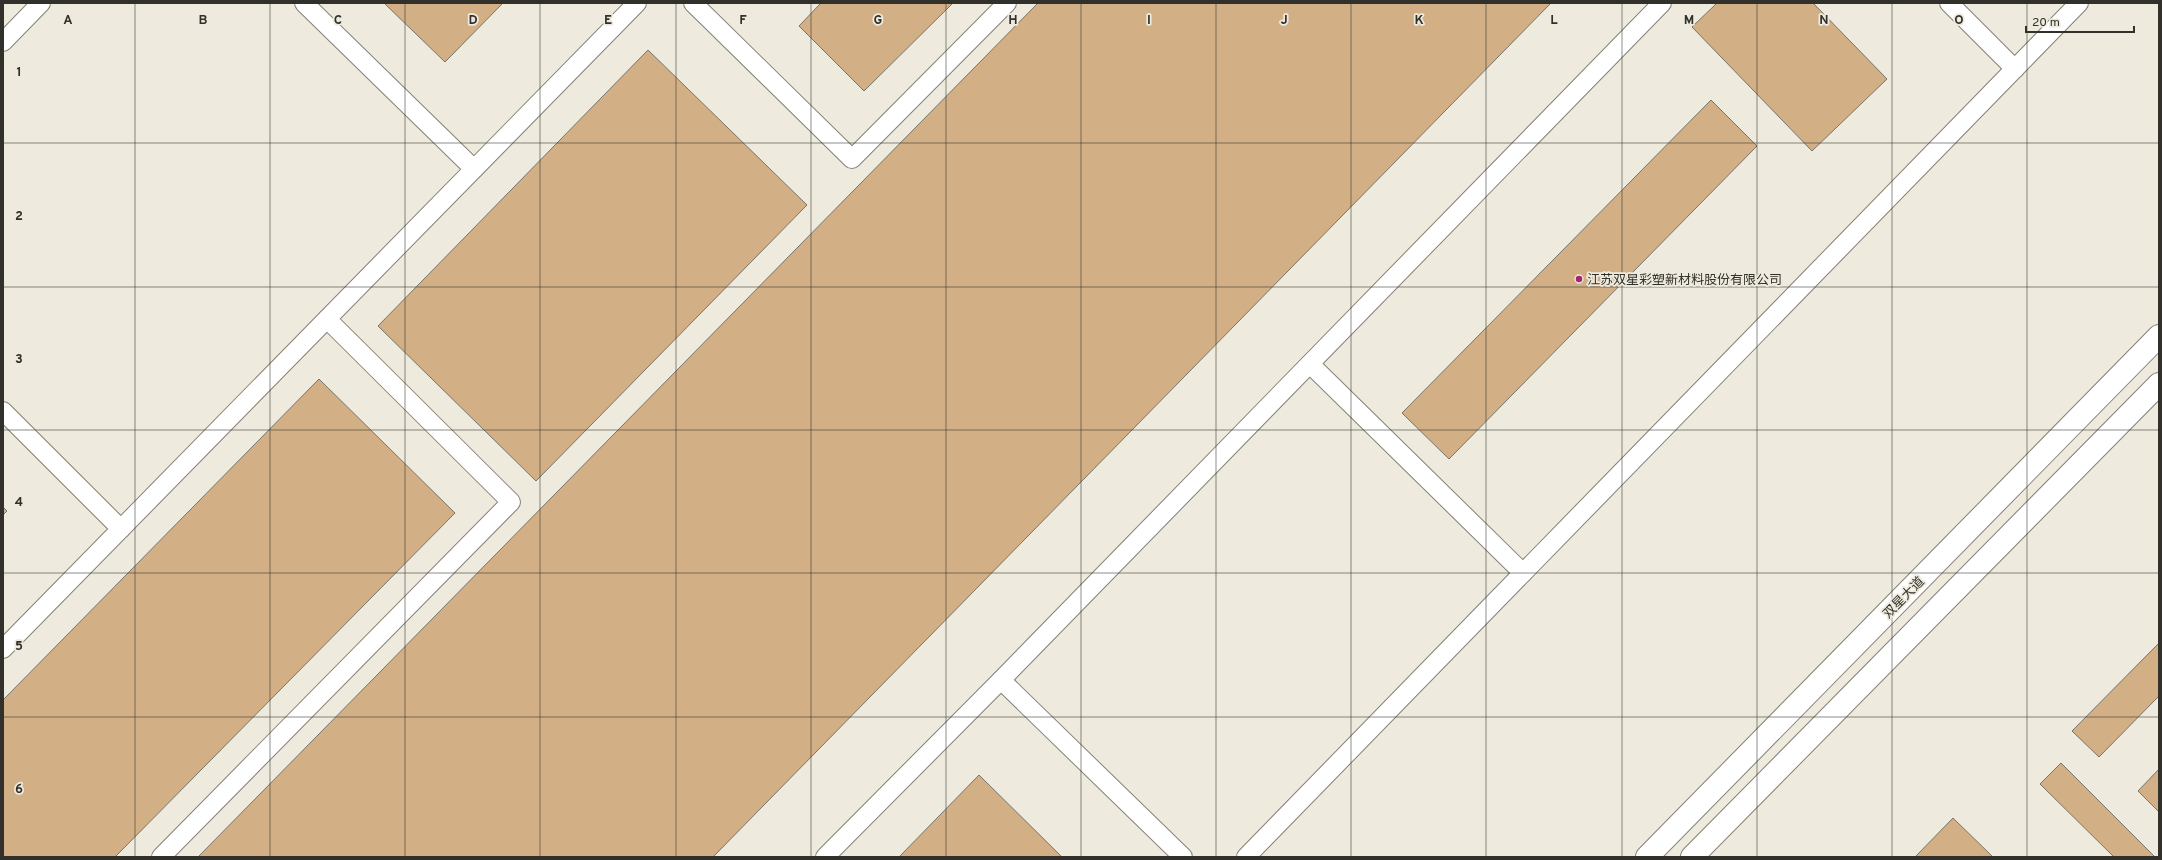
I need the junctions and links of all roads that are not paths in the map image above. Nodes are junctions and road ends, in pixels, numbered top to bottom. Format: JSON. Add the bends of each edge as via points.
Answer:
{"nodes":[{"id":1,"x":41,"y":3,"type":"edge"},
{"id":2,"x":304,"y":3,"type":"edge"},
{"id":3,"x":637,"y":3,"type":"edge"},
{"id":4,"x":693,"y":3,"type":"edge"},
{"id":5,"x":1007,"y":3,"type":"edge"},
{"id":6,"x":1662,"y":3,"type":"edge"},
{"id":7,"x":1949,"y":3,"type":"edge"},
{"id":8,"x":2079,"y":3,"type":"edge"},
{"id":9,"x":3,"y":42,"type":"edge"},
{"id":10,"x":2015,"y":69,"type":"junction"},
{"id":11,"x":474,"y":169,"type":"junction"},
{"id":12,"x":327,"y":319,"type":"junction"},
{"id":13,"x":2159,"y":336,"type":"edge"},
{"id":14,"x":1310,"y":364,"type":"junction"},
{"id":15,"x":2159,"y":384,"type":"edge"},
{"id":16,"x":3,"y":411,"type":"edge"},
{"id":17,"x":121,"y":529,"type":"junction"},
{"id":18,"x":1523,"y":573,"type":"junction"},
{"id":19,"x":3,"y":649,"type":"edge"},
{"id":20,"x":1001,"y":680,"type":"junction"},
{"id":21,"x":161,"y":857,"type":"edge"},
{"id":22,"x":825,"y":857,"type":"edge"},
{"id":23,"x":1183,"y":857,"type":"edge"},
{"id":24,"x":1246,"y":857,"type":"edge"},
{"id":25,"x":1647,"y":857,"type":"edge"},
{"id":26,"x":1692,"y":857,"type":"edge"}],
"edges":[{"from":1,"to":9,"type":"lane"},
{"from":2,"to":11,"type":"lane"},
{"from":3,"to":11,"type":"lane"},
{"from":4,"to":5,"type":"lane","via":[[852,159]]},
{"from":6,"to":14,"type":"lane"},
{"from":7,"to":10,"type":"lane"},
{"from":8,"to":10,"type":"lane"},
{"from":10,"to":18,"type":"lane"},
{"from":11,"to":12,"type":"lane"},
{"from":12,"to":17,"type":"lane"},
{"from":12,"to":21,"type":"lane","via":[[511,502]]},
{"from":13,"to":25,"type":"street","name":"双星大道"},
{"from":14,"to":18,"type":"lane"},
{"from":14,"to":20,"type":"lane"},
{"from":15,"to":26,"type":"street"},
{"from":16,"to":17,"type":"lane"},
{"from":17,"to":19,"type":"lane"},
{"from":18,"to":24,"type":"lane"},
{"from":20,"to":22,"type":"lane"},
{"from":20,"to":23,"type":"lane"}]}
